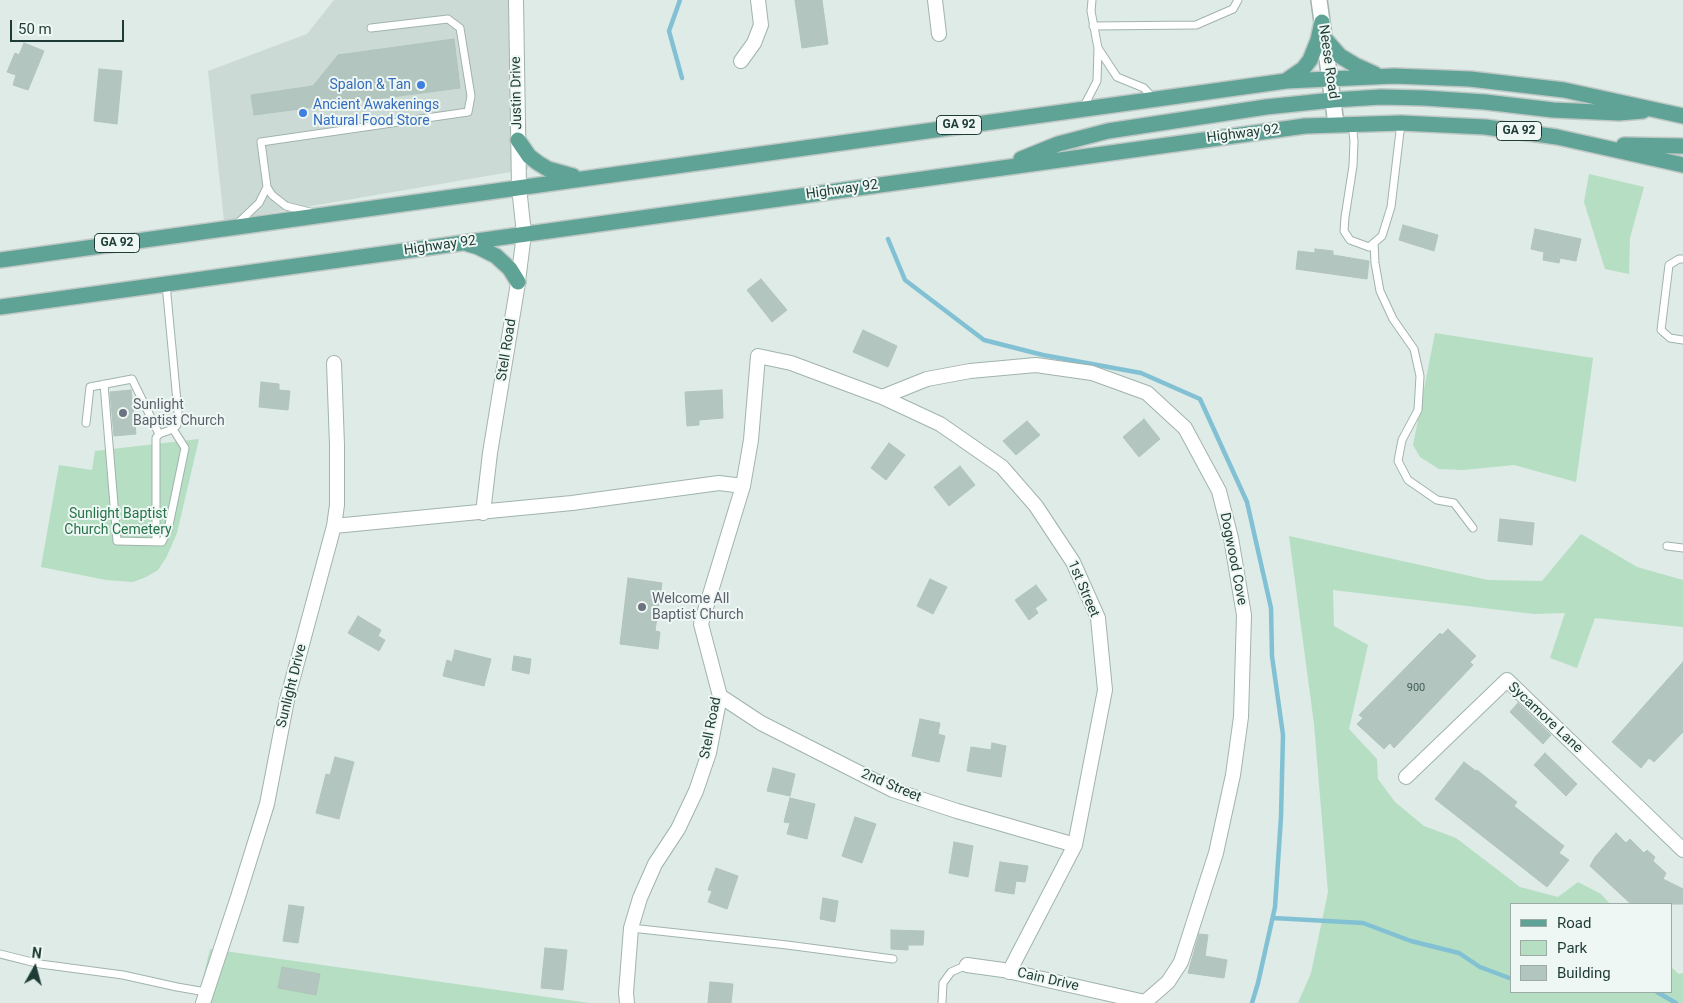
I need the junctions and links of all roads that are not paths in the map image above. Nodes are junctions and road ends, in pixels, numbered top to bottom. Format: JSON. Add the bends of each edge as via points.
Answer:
{"nodes":[{"id":1,"x":516,"y":0,"type":"edge"},
{"id":2,"x":758,"y":0,"type":"edge"},
{"id":3,"x":935,"y":0,"type":"edge"},
{"id":4,"x":1092,"y":0,"type":"edge"},
{"id":5,"x":1238,"y":0,"type":"edge"},
{"id":6,"x":1319,"y":0,"type":"edge"},
{"id":7,"x":1322,"y":22,"type":"junction"},
{"id":8,"x":1093,"y":26,"type":"junction"},
{"id":9,"x":372,"y":28,"type":"dead end"},
{"id":10,"x":939,"y":34,"type":"dead end"},
{"id":11,"x":1325,"y":39,"type":"junction"},
{"id":12,"x":1098,"y":48,"type":"junction"},
{"id":13,"x":741,"y":61,"type":"dead end"},
{"id":14,"x":1381,"y":76,"type":"junction"},
{"id":15,"x":1330,"y":78,"type":"junction"},
{"id":16,"x":1286,"y":81,"type":"junction"},
{"id":17,"x":1153,"y":98,"type":"junction"},
{"id":18,"x":1333,"y":100,"type":"junction"},
{"id":19,"x":1082,"y":108,"type":"junction"},
{"id":20,"x":1654,"y":109,"type":"junction"},
{"id":21,"x":1683,"y":116,"type":"edge"},
{"id":22,"x":1401,"y":123,"type":"junction"},
{"id":23,"x":1336,"y":124,"type":"junction"},
{"id":24,"x":1352,"y":124,"type":"junction"},
{"id":25,"x":518,"y":140,"type":"junction"},
{"id":26,"x":1600,"y":146,"type":"junction"},
{"id":27,"x":1683,"y":146,"type":"edge"},
{"id":28,"x":1683,"y":165,"type":"edge"},
{"id":29,"x":1007,"y":166,"type":"junction"},
{"id":30,"x":587,"y":178,"type":"junction"},
{"id":31,"x":267,"y":187,"type":"junction"},
{"id":32,"x":519,"y":187,"type":"junction"},
{"id":33,"x":322,"y":214,"type":"junction"},
{"id":34,"x":233,"y":227,"type":"junction"},
{"id":35,"x":524,"y":234,"type":"junction"},
{"id":36,"x":462,"y":243,"type":"junction"},
{"id":37,"x":1374,"y":243,"type":"junction"},
{"id":38,"x":1683,"y":259,"type":"edge"},
{"id":39,"x":0,"y":260,"type":"edge"},
{"id":40,"x":518,"y":282,"type":"junction"},
{"id":41,"x":166,"y":284,"type":"junction"},
{"id":42,"x":0,"y":307,"type":"edge"},
{"id":43,"x":1683,"y":340,"type":"edge"},
{"id":44,"x":758,"y":356,"type":"joint"},
{"id":45,"x":334,"y":363,"type":"dead end"},
{"id":46,"x":104,"y":384,"type":"junction"},
{"id":47,"x":882,"y":397,"type":"junction"},
{"id":48,"x":86,"y":422,"type":"dead end"},
{"id":49,"x":173,"y":429,"type":"junction"},
{"id":50,"x":159,"y":434,"type":"junction"},
{"id":51,"x":743,"y":486,"type":"junction"},
{"id":52,"x":483,"y":513,"type":"junction"},
{"id":53,"x":334,"y":526,"type":"junction"},
{"id":54,"x":1473,"y":528,"type":"dead end"},
{"id":55,"x":156,"y":542,"type":"junction"},
{"id":56,"x":1667,"y":546,"type":"dead end"},
{"id":57,"x":1683,"y":548,"type":"edge"},
{"id":58,"x":720,"y":696,"type":"junction"},
{"id":59,"x":1406,"y":777,"type":"dead end"},
{"id":60,"x":1074,"y":845,"type":"junction"},
{"id":61,"x":1683,"y":850,"type":"edge"},
{"id":62,"x":631,"y":928,"type":"junction"},
{"id":63,"x":0,"y":954,"type":"edge"},
{"id":64,"x":893,"y":959,"type":"dead end"},
{"id":65,"x":967,"y":965,"type":"joint"},
{"id":66,"x":1009,"y":972,"type":"junction"},
{"id":67,"x":205,"y":997,"type":"edge"},
{"id":68,"x":1145,"y":1002,"type":"joint"},
{"id":69,"x":627,"y":1003,"type":"edge"},
{"id":70,"x":942,"y":1003,"type":"edge"}],
"edges":[{"from":1,"to":25,"type":"street","name":"Justin Drive"},
{"from":2,"to":13,"type":"street","via":[[761,25],[754,43]]},
{"from":3,"to":10,"type":"street"},
{"from":4,"to":8,"type":"lane"},
{"from":5,"to":8,"type":"lane","via":[[1233,9],[1196,26]]},
{"from":6,"to":7,"type":"street","name":"Neese Road"},
{"from":7,"to":11,"type":"street","name":"Neese Road"},
{"from":7,"to":16,"type":"main road","via":[[1310,60]]},
{"from":8,"to":12,"type":"lane"},
{"from":9,"to":31,"type":"lane","via":[[448,19],[460,28],[471,96],[468,112],[261,142]]},
{"from":11,"to":14,"type":"main road","via":[[1340,56]]},
{"from":11,"to":15,"type":"street","name":"Neese Road"},
{"from":12,"to":17,"type":"lane","via":[[1117,77],[1144,88]]},
{"from":12,"to":19,"type":"lane","via":[[1097,81]]},
{"from":14,"to":15,"type":"main road","number":"GA 92"},
{"from":14,"to":20,"type":"main road","number":"GA 92","via":[[1516,83]]},
{"from":15,"to":16,"type":"main road","number":"GA 92"},
{"from":15,"to":18,"type":"street","name":"Neese Road"},
{"from":16,"to":17,"type":"main road","number":"GA 92"},
{"from":17,"to":19,"type":"main road","number":"GA 92"},
{"from":18,"to":20,"type":"main road","via":[[1424,98],[1608,113]]},
{"from":18,"to":23,"type":"street","name":"Neese Road"},
{"from":18,"to":29,"type":"main road","via":[[1108,131],[1058,144]]},
{"from":19,"to":30,"type":"main road","number":"GA 92"},
{"from":20,"to":21,"type":"main road","number":"GA 92"},
{"from":22,"to":24,"type":"main road","name":"Highway 92","number":"GA 92"},
{"from":22,"to":26,"type":"main road","name":"Highway 92","number":"GA 92","via":[[1516,130]]},
{"from":22,"to":37,"type":"lane","via":[[1391,207],[1382,236]]},
{"from":23,"to":24,"type":"main road","name":"Highway 92","number":"GA 92"},
{"from":23,"to":29,"type":"main road","name":"Highway 92","number":"GA 92"},
{"from":24,"to":37,"type":"lane","via":[[1353,166],[1344,231],[1350,240],[1369,247]]},
{"from":25,"to":30,"type":"main road","via":[[529,156],[548,169]]},
{"from":25,"to":32,"type":"street","name":"Justin Drive"},
{"from":26,"to":27,"type":"main road"},
{"from":26,"to":28,"type":"main road","name":"Highway 92","number":"GA 92"},
{"from":29,"to":35,"type":"main road","name":"Highway 92","number":"GA 92"},
{"from":30,"to":32,"type":"main road","number":"GA 92"},
{"from":31,"to":33,"type":"lane","via":[[272,196],[286,206]]},
{"from":31,"to":34,"type":"lane","via":[[259,203]]},
{"from":32,"to":33,"type":"main road","number":"GA 92"},
{"from":32,"to":35,"type":"street","name":"Stell Road"},
{"from":33,"to":34,"type":"main road","number":"GA 92"},
{"from":34,"to":39,"type":"main road","number":"GA 92"},
{"from":35,"to":36,"type":"main road","name":"Highway 92","number":"GA 92"},
{"from":35,"to":40,"type":"street","name":"Stell Road"},
{"from":36,"to":40,"type":"main road","via":[[496,256]]},
{"from":36,"to":41,"type":"main road","name":"Highway 92","number":"GA 92"},
{"from":37,"to":54,"type":"lane","via":[[1374,264],[1380,291],[1393,319],[1414,349],[1420,376],[1418,410],[1402,440],[1398,461],[1408,480],[1437,500],[1454,503]]},
{"from":38,"to":43,"type":"lane","via":[[1669,265],[1661,330],[1670,338]]},
{"from":40,"to":52,"type":"street","name":"Stell Road"},
{"from":41,"to":42,"type":"main road","name":"Highway 92","number":"GA 92"},
{"from":41,"to":49,"type":"lane","via":[[178,412]]},
{"from":44,"to":47,"type":"street","name":"1st Street","via":[[791,363]]},
{"from":44,"to":51,"type":"street","name":"Stell Road","via":[[751,440]]},
{"from":45,"to":53,"type":"street","name":"Sunlight Drive","via":[[337,445]]},
{"from":46,"to":48,"type":"lane","via":[[90,387]]},
{"from":46,"to":50,"type":"lane","via":[[132,379]]},
{"from":46,"to":55,"type":"lane","via":[[117,541]]},
{"from":47,"to":60,"type":"street","name":"1st Street","via":[[940,424],[1002,467],[1036,506],[1074,562],[1098,618],[1105,690]]},
{"from":47,"to":68,"type":"street","name":"Dogwood Cove","via":[[928,379],[970,371],[1036,365],[1092,373],[1147,393],[1179,422],[1219,491],[1244,615],[1241,717],[1234,775],[1216,853],[1181,962],[1168,982]]},
{"from":49,"to":50,"type":"lane"},
{"from":49,"to":55,"type":"lane","via":[[185,448],[168,530],[162,542]]},
{"from":50,"to":55,"type":"lane","via":[[156,438]]},
{"from":51,"to":52,"type":"street","via":[[719,483]]},
{"from":51,"to":58,"type":"street","name":"Stell Road","via":[[701,624]]},
{"from":52,"to":53,"type":"street"},
{"from":53,"to":67,"type":"street","name":"Sunlight Drive","via":[[287,700],[267,804]]},
{"from":56,"to":57,"type":"lane"},
{"from":58,"to":60,"type":"street","name":"2nd Street","via":[[761,723],[893,790]]},
{"from":58,"to":62,"type":"street","name":"Stell Road","via":[[709,752],[696,791],[656,864],[640,898]]},
{"from":59,"to":61,"type":"street","name":"Sycamore Lane","via":[[1507,680]]},
{"from":60,"to":66,"type":"street","name":"1st Street"},
{"from":62,"to":64,"type":"lane"},
{"from":62,"to":69,"type":"street","name":"Stell Road"},
{"from":63,"to":67,"type":"lane","via":[[40,964],[123,975]]},
{"from":65,"to":66,"type":"street"},
{"from":65,"to":70,"type":"lane","via":[[951,972],[944,983]]},
{"from":66,"to":68,"type":"street","name":"Cain Drive"}]}
